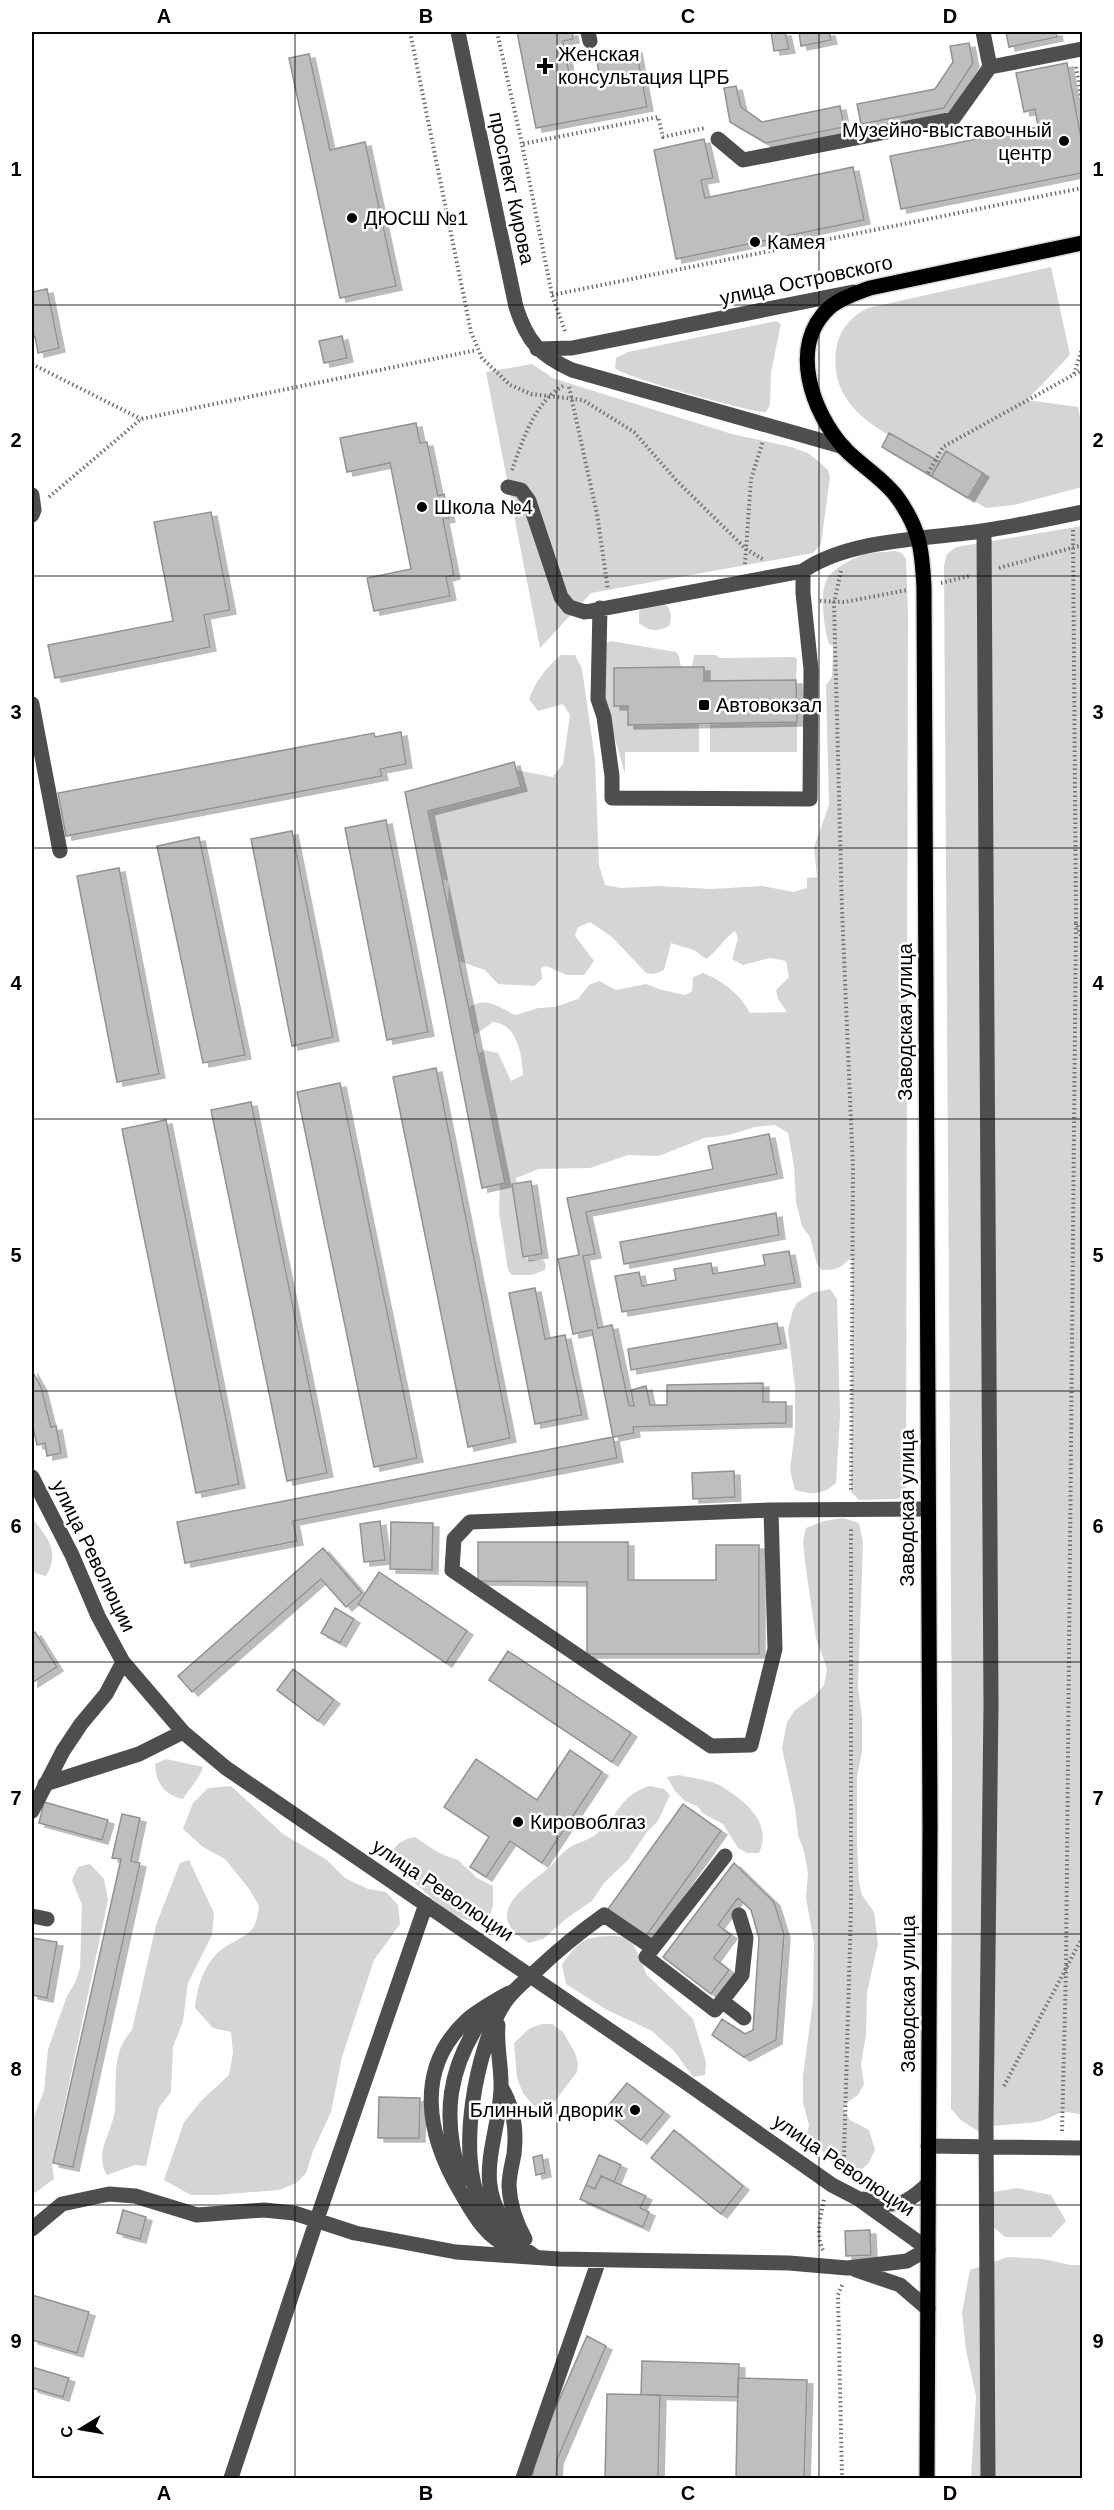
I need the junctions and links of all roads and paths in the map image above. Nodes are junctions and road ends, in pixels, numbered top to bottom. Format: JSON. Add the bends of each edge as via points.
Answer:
{"nodes":[{"id":1,"x":410,"y":32,"type":"edge"},
{"id":2,"x":458,"y":32,"type":"edge"},
{"id":3,"x":497,"y":32,"type":"edge"},
{"id":4,"x":983,"y":32,"type":"edge"},
{"id":5,"x":1083,"y":49,"type":"edge"},
{"id":6,"x":990,"y":67,"type":"junction"},
{"id":7,"x":717,"y":139,"type":"joint"},
{"id":8,"x":522,"y":144,"type":"junction"},
{"id":9,"x":1083,"y":188,"type":"edge"},
{"id":10,"x":1083,"y":243,"type":"edge"},
{"id":11,"x":870,"y":288,"type":"junction"},
{"id":12,"x":552,"y":295,"type":"junction"},
{"id":13,"x":572,"y":348,"type":"junction"},
{"id":14,"x":537,"y":349,"type":"junction"},
{"id":15,"x":1083,"y":349,"type":"edge"},
{"id":16,"x":477,"y":350,"type":"junction"},
{"id":17,"x":32,"y":364,"type":"edge"},
{"id":18,"x":1083,"y":370,"type":"edge"},
{"id":19,"x":1073,"y":376,"type":"junction"},
{"id":20,"x":548,"y":397,"type":"junction"},
{"id":21,"x":573,"y":397,"type":"junction"},
{"id":22,"x":141,"y":419,"type":"junction"},
{"id":23,"x":763,"y":441,"type":"dead end"},
{"id":24,"x":844,"y":447,"type":"junction"},
{"id":25,"x":928,"y":473,"type":"dead end"},
{"id":26,"x":510,"y":479,"type":"joint"},
{"id":27,"x":32,"y":506,"type":"edge"},
{"id":28,"x":1077,"y":513,"type":"edge"},
{"id":29,"x":984,"y":531,"type":"junction"},
{"id":30,"x":920,"y":538,"type":"junction"},
{"id":31,"x":1083,"y":545,"type":"edge"},
{"id":32,"x":1073,"y":548,"type":"junction"},
{"id":33,"x":747,"y":549,"type":"junction"},
{"id":34,"x":745,"y":564,"type":"dead end"},
{"id":35,"x":803,"y":571,"type":"junction"},
{"id":36,"x":984,"y":572,"type":"junction"},
{"id":37,"x":777,"y":576,"type":"junction"},
{"id":38,"x":924,"y":587,"type":"junction"},
{"id":39,"x":608,"y":590,"type":"dead end"},
{"id":40,"x":803,"y":593,"type":"junction"},
{"id":41,"x":600,"y":608,"type":"junction"},
{"id":42,"x":32,"y":704,"type":"edge"},
{"id":43,"x":60,"y":851,"type":"dead end"},
{"id":44,"x":1076,"y":922,"type":"junction"},
{"id":45,"x":1083,"y":939,"type":"edge"},
{"id":46,"x":32,"y":1477,"type":"edge"},
{"id":47,"x":928,"y":1509,"type":"junction"},
{"id":48,"x":771,"y":1510,"type":"junction"},
{"id":49,"x":123,"y":1662,"type":"junction"},
{"id":50,"x":183,"y":1732,"type":"junction"},
{"id":51,"x":45,"y":1784,"type":"junction"},
{"id":52,"x":32,"y":1811,"type":"edge"},
{"id":53,"x":725,"y":1856,"type":"dead end"},
{"id":54,"x":426,"y":1904,"type":"junction"},
{"id":55,"x":739,"y":1915,"type":"dead end"},
{"id":56,"x":32,"y":1916,"type":"edge"},
{"id":57,"x":47,"y":1919,"type":"dead end"},
{"id":58,"x":1083,"y":1938,"type":"edge"},
{"id":59,"x":653,"y":1948,"type":"junction"},
{"id":60,"x":1066,"y":1968,"type":"junction"},
{"id":61,"x":531,"y":1976,"type":"junction"},
{"id":62,"x":722,"y":2001,"type":"junction"},
{"id":63,"x":497,"y":2006,"type":"junction"},
{"id":64,"x":744,"y":2018,"type":"dead end"},
{"id":65,"x":501,"y":2087,"type":"junction"},
{"id":66,"x":1002,"y":2091,"type":"dead end"},
{"id":67,"x":1062,"y":2134,"type":"dead end"},
{"id":68,"x":928,"y":2146,"type":"junction"},
{"id":69,"x":986,"y":2146,"type":"junction"},
{"id":70,"x":1083,"y":2148,"type":"edge"},
{"id":71,"x":928,"y":2184,"type":"junction"},
{"id":72,"x":857,"y":2198,"type":"junction"},
{"id":73,"x":470,"y":2207,"type":"junction"},
{"id":74,"x":316,"y":2222,"type":"junction"},
{"id":75,"x":32,"y":2229,"type":"edge"},
{"id":76,"x":928,"y":2249,"type":"junction"},
{"id":77,"x":536,"y":2257,"type":"junction"},
{"id":78,"x":599,"y":2260,"type":"junction"},
{"id":79,"x":847,"y":2268,"type":"junction"},
{"id":80,"x":928,"y":2309,"type":"junction"},
{"id":81,"x":231,"y":2478,"type":"edge"},
{"id":82,"x":523,"y":2478,"type":"edge"},
{"id":83,"x":927,"y":2478,"type":"edge"},
{"id":84,"x":988,"y":2478,"type":"edge"}],
"edges":[{"from":1,"to":16,"type":"path"},
{"from":2,"to":14,"type":"street","name":"проспект Кирова","via":[[516,307],[527,336]]},
{"from":3,"to":8,"type":"path"},
{"from":4,"to":6,"type":"street"},
{"from":5,"to":6,"type":"street"},
{"from":6,"to":7,"type":"street","via":[[953,119],[743,160]]},
{"from":7,"to":8,"type":"path","via":[[706,128],[663,137],[658,117]]},
{"from":8,"to":12,"type":"path"},
{"from":9,"to":12,"type":"path"},
{"from":10,"to":11,"type":"main road","name":"улица Островского"},
{"from":11,"to":13,"type":"street","name":"улица Островского"},
{"from":11,"to":24,"type":"main road","via":[[829,308],[809,346],[812,397]]},
{"from":12,"to":13,"type":"path"},
{"from":13,"to":14,"type":"street","name":"улица Островского"},
{"from":14,"to":24,"type":"street","via":[[572,370]]},
{"from":15,"to":19,"type":"path"},
{"from":16,"to":20,"type":"path","via":[[510,385]]},
{"from":16,"to":22,"type":"path"},
{"from":17,"to":22,"type":"path"},
{"from":18,"to":19,"type":"path"},
{"from":19,"to":25,"type":"path","via":[[943,447]]},
{"from":20,"to":21,"type":"path"},
{"from":20,"to":21,"type":"path","via":[[568,384]]},
{"from":20,"to":26,"type":"path","via":[[534,418]]},
{"from":21,"to":33,"type":"path","via":[[634,432],[676,480]]},
{"from":21,"to":39,"type":"path"},
{"from":22,"to":27,"type":"path"},
{"from":23,"to":33,"type":"path","via":[[751,479]]},
{"from":24,"to":30,"type":"main road","via":[[896,496]]},
{"from":26,"to":41,"type":"street","via":[[529,501],[561,597],[576,610]]},
{"from":28,"to":29,"type":"street"},
{"from":28,"to":32,"type":"path"},
{"from":29,"to":30,"type":"street"},
{"from":29,"to":36,"type":"street"},
{"from":30,"to":35,"type":"street","via":[[832,555]]},
{"from":30,"to":38,"type":"main road","name":"Заводская улица"},
{"from":31,"to":32,"type":"path"},
{"from":32,"to":36,"type":"path"},
{"from":32,"to":44,"type":"path"},
{"from":33,"to":34,"type":"path"},
{"from":33,"to":37,"type":"path","via":[[765,561]]},
{"from":35,"to":37,"type":"street"},
{"from":35,"to":40,"type":"street"},
{"from":36,"to":38,"type":"path"},
{"from":36,"to":69,"type":"street","via":[[991,1705]]},
{"from":37,"to":41,"type":"street"},
{"from":38,"to":40,"type":"path","via":[[834,603]]},
{"from":38,"to":47,"type":"main road","name":"Заводская улица"},
{"from":40,"to":41,"type":"street","via":[[811,669],[810,799],[612,798],[604,717],[598,699]]},
{"from":42,"to":43,"type":"street"},
{"from":44,"to":45,"type":"path"},
{"from":44,"to":60,"type":"path"},
{"from":46,"to":49,"type":"street","name":"улица Революции"},
{"from":47,"to":48,"type":"street"},
{"from":47,"to":68,"type":"main road","name":"Заводская улица"},
{"from":48,"to":48,"type":"street","via":[[470,1522],[454,1539],[452,1570],[711,1746],[752,1745],[775,1648]]},
{"from":49,"to":50,"type":"street","name":"улица Революции"},
{"from":49,"to":51,"type":"street"},
{"from":50,"to":51,"type":"street","via":[[138,1754]]},
{"from":50,"to":54,"type":"street","name":"улица Революции","via":[[226,1768]]},
{"from":51,"to":52,"type":"street"},
{"from":53,"to":59,"type":"street"},
{"from":54,"to":61,"type":"street","name":"улица Революции"},
{"from":54,"to":74,"type":"street"},
{"from":55,"to":62,"type":"street","via":[[746,1938],[742,1976]]},
{"from":56,"to":57,"type":"street"},
{"from":58,"to":60,"type":"path"},
{"from":59,"to":61,"type":"street","via":[[603,1915]]},
{"from":59,"to":62,"type":"street","via":[[646,1957],[672,1977],[715,2010]]},
{"from":60,"to":66,"type":"path"},
{"from":60,"to":67,"type":"path"},
{"from":61,"to":63,"type":"street"},
{"from":61,"to":72,"type":"street","name":"улица Революции","via":[[832,2185]]},
{"from":62,"to":64,"type":"street"},
{"from":63,"to":65,"type":"street"},
{"from":63,"to":73,"type":"street","via":[[470,2035],[452,2087],[452,2146]]},
{"from":63,"to":73,"type":"street","via":[[475,2014],[451,2038],[431,2092],[435,2134],[444,2162]]},
{"from":63,"to":77,"type":"street","via":[[474,2098],[469,2137],[473,2180],[490,2219]]},
{"from":65,"to":77,"type":"street","via":[[514,2121],[510,2202]]},
{"from":65,"to":77,"type":"street","via":[[488,2172],[505,2224]]},
{"from":68,"to":69,"type":"street"},
{"from":68,"to":71,"type":"main road","name":"Заводская улица"},
{"from":69,"to":70,"type":"street"},
{"from":69,"to":84,"type":"street"},
{"from":71,"to":72,"type":"street","via":[[903,2203],[887,2205]]},
{"from":71,"to":76,"type":"main road","name":"Заводская улица"},
{"from":72,"to":76,"type":"street","name":"улица Революции"},
{"from":73,"to":77,"type":"street","via":[[485,2231],[500,2243]]},
{"from":74,"to":75,"type":"street","via":[[294,2213],[264,2210],[197,2215],[135,2196],[109,2194],[62,2204]]},
{"from":74,"to":77,"type":"street","via":[[456,2252]]},
{"from":74,"to":81,"type":"street"},
{"from":76,"to":79,"type":"street","via":[[907,2261]]},
{"from":76,"to":80,"type":"main road","name":"Заводская улица"},
{"from":77,"to":78,"type":"street"},
{"from":78,"to":79,"type":"street","via":[[789,2263]]},
{"from":78,"to":82,"type":"street"},
{"from":79,"to":80,"type":"street","via":[[900,2285]]},
{"from":80,"to":83,"type":"main road","name":"Заводская улица"}]}
